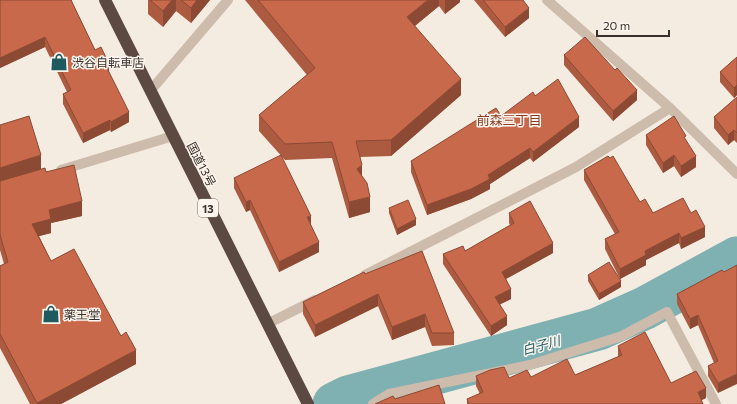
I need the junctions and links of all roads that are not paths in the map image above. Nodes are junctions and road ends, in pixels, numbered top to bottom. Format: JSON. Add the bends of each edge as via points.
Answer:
{"nodes":[{"id":1,"x":105,"y":0,"type":"edge"},
{"id":2,"x":228,"y":0,"type":"edge"},
{"id":3,"x":547,"y":0,"type":"edge"},
{"id":4,"x":151,"y":90,"type":"junction"},
{"id":5,"x":670,"y":108,"type":"junction"},
{"id":6,"x":172,"y":136,"type":"junction"},
{"id":7,"x":52,"y":173,"type":"edge"},
{"id":8,"x":737,"y":174,"type":"edge"},
{"id":9,"x":359,"y":278,"type":"edge"},
{"id":10,"x":324,"y":296,"type":"edge"},
{"id":11,"x":267,"y":324,"type":"junction"},
{"id":12,"x":308,"y":404,"type":"edge"},
{"id":13,"x":373,"y":404,"type":"edge"},
{"id":14,"x":716,"y":404,"type":"edge"}],
"edges":[{"from":1,"to":4,"type":"highway","name":"国道13号","number":"13"},
{"from":2,"to":4,"type":"street"},
{"from":3,"to":5,"type":"street"},
{"from":4,"to":6,"type":"highway","name":"国道13号","number":"13"},
{"from":5,"to":8,"type":"street"},
{"from":5,"to":9,"type":"street","via":[[576,167]]},
{"from":6,"to":7,"type":"street"},
{"from":6,"to":11,"type":"highway","name":"国道13号","number":"13"},
{"from":10,"to":11,"type":"street"},
{"from":11,"to":12,"type":"highway","name":"国道13号","number":"13"},
{"from":13,"to":14,"type":"street","via":[[389,394],[530,365],[622,336],[667,312]]}]}
